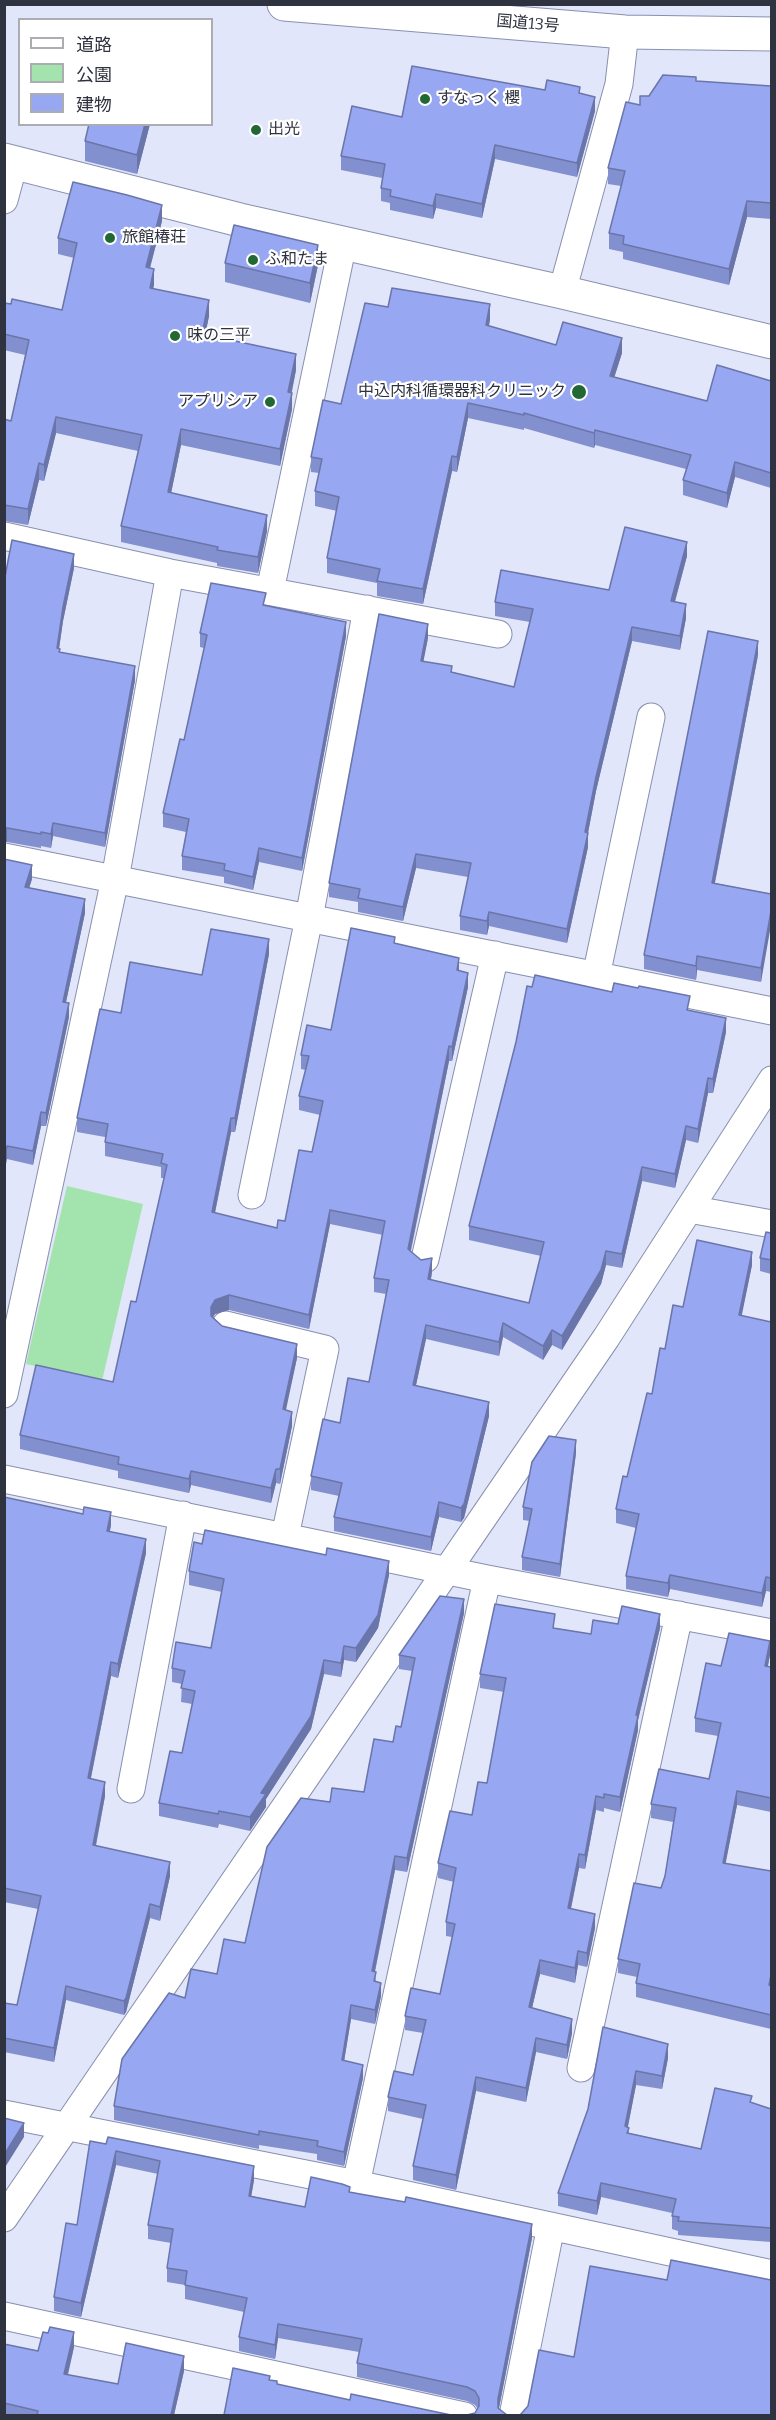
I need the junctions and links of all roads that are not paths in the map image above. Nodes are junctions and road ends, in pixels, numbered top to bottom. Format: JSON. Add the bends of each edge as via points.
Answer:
{"nodes":[{"id":1,"x":284,"y":4,"type":"edge"},
{"id":2,"x":625,"y":32,"type":"junction"},
{"id":3,"x":771,"y":34,"type":"edge"},
{"id":4,"x":9,"y":162,"type":"edge"},
{"id":5,"x":4,"y":200,"type":"edge"},
{"id":6,"x":343,"y":243,"type":"junction"},
{"id":7,"x":562,"y":292,"type":"junction"},
{"id":8,"x":771,"y":342,"type":"edge"},
{"id":9,"x":4,"y":536,"type":"edge"},
{"id":10,"x":170,"y":573,"type":"junction"},
{"id":11,"x":270,"y":591,"type":"junction"},
{"id":12,"x":367,"y":609,"type":"junction"},
{"id":13,"x":498,"y":634,"type":"dead end"},
{"id":14,"x":651,"y":717,"type":"dead end"},
{"id":15,"x":4,"y":857,"type":"edge"},
{"id":16,"x":115,"y":879,"type":"junction"},
{"id":17,"x":309,"y":918,"type":"junction"},
{"id":18,"x":495,"y":955,"type":"junction"},
{"id":19,"x":596,"y":976,"type":"junction"},
{"id":20,"x":771,"y":1011,"type":"edge"},
{"id":21,"x":771,"y":1080,"type":"edge"},
{"id":22,"x":252,"y":1195,"type":"dead end"},
{"id":23,"x":689,"y":1209,"type":"junction"},
{"id":24,"x":771,"y":1224,"type":"edge"},
{"id":25,"x":424,"y":1259,"type":"edge"},
{"id":26,"x":226,"y":1324,"type":"edge"},
{"id":27,"x":4,"y":1394,"type":"edge"},
{"id":28,"x":4,"y":1479,"type":"edge"},
{"id":29,"x":183,"y":1515,"type":"junction"},
{"id":30,"x":285,"y":1536,"type":"junction"},
{"id":31,"x":450,"y":1569,"type":"junction"},
{"id":32,"x":487,"y":1579,"type":"junction"},
{"id":33,"x":678,"y":1615,"type":"junction"},
{"id":34,"x":771,"y":1632,"type":"edge"},
{"id":35,"x":131,"y":1789,"type":"dead end"},
{"id":36,"x":582,"y":2068,"type":"dead end"},
{"id":37,"x":4,"y":2114,"type":"edge"},
{"id":38,"x":65,"y":2126,"type":"junction"},
{"id":39,"x":356,"y":2184,"type":"junction"},
{"id":40,"x":4,"y":2218,"type":"edge"},
{"id":41,"x":551,"y":2226,"type":"junction"},
{"id":42,"x":771,"y":2274,"type":"edge"},
{"id":43,"x":4,"y":2316,"type":"edge"},
{"id":44,"x":464,"y":2415,"type":"edge"},
{"id":45,"x":513,"y":2415,"type":"edge"}],
"edges":[{"from":1,"to":2,"type":"main road","name":"国道13号"},
{"from":2,"to":3,"type":"main road","name":"国道13号"},
{"from":2,"to":7,"type":"street","via":[[619,84]]},
{"from":4,"to":5,"type":"street"},
{"from":4,"to":6,"type":"main road"},
{"from":6,"to":7,"type":"main road"},
{"from":6,"to":11,"type":"street"},
{"from":7,"to":8,"type":"main road"},
{"from":9,"to":10,"type":"street"},
{"from":10,"to":11,"type":"street"},
{"from":10,"to":16,"type":"street"},
{"from":11,"to":12,"type":"street"},
{"from":12,"to":13,"type":"street"},
{"from":12,"to":17,"type":"street"},
{"from":14,"to":19,"type":"street"},
{"from":15,"to":16,"type":"street"},
{"from":16,"to":17,"type":"street"},
{"from":16,"to":27,"type":"street"},
{"from":17,"to":18,"type":"street"},
{"from":17,"to":22,"type":"street"},
{"from":18,"to":19,"type":"street"},
{"from":18,"to":25,"type":"street"},
{"from":19,"to":20,"type":"street"},
{"from":21,"to":23,"type":"street"},
{"from":23,"to":24,"type":"street"},
{"from":23,"to":31,"type":"street"},
{"from":26,"to":30,"type":"street","via":[[326,1349]]},
{"from":28,"to":29,"type":"street"},
{"from":29,"to":30,"type":"street"},
{"from":29,"to":35,"type":"street"},
{"from":30,"to":31,"type":"street"},
{"from":31,"to":32,"type":"street"},
{"from":31,"to":38,"type":"street"},
{"from":32,"to":33,"type":"street"},
{"from":32,"to":39,"type":"street"},
{"from":33,"to":34,"type":"street"},
{"from":33,"to":36,"type":"street"},
{"from":37,"to":38,"type":"street"},
{"from":38,"to":39,"type":"street"},
{"from":38,"to":40,"type":"street"},
{"from":39,"to":41,"type":"street"},
{"from":41,"to":42,"type":"street"},
{"from":41,"to":45,"type":"street"},
{"from":43,"to":44,"type":"street"}]}
